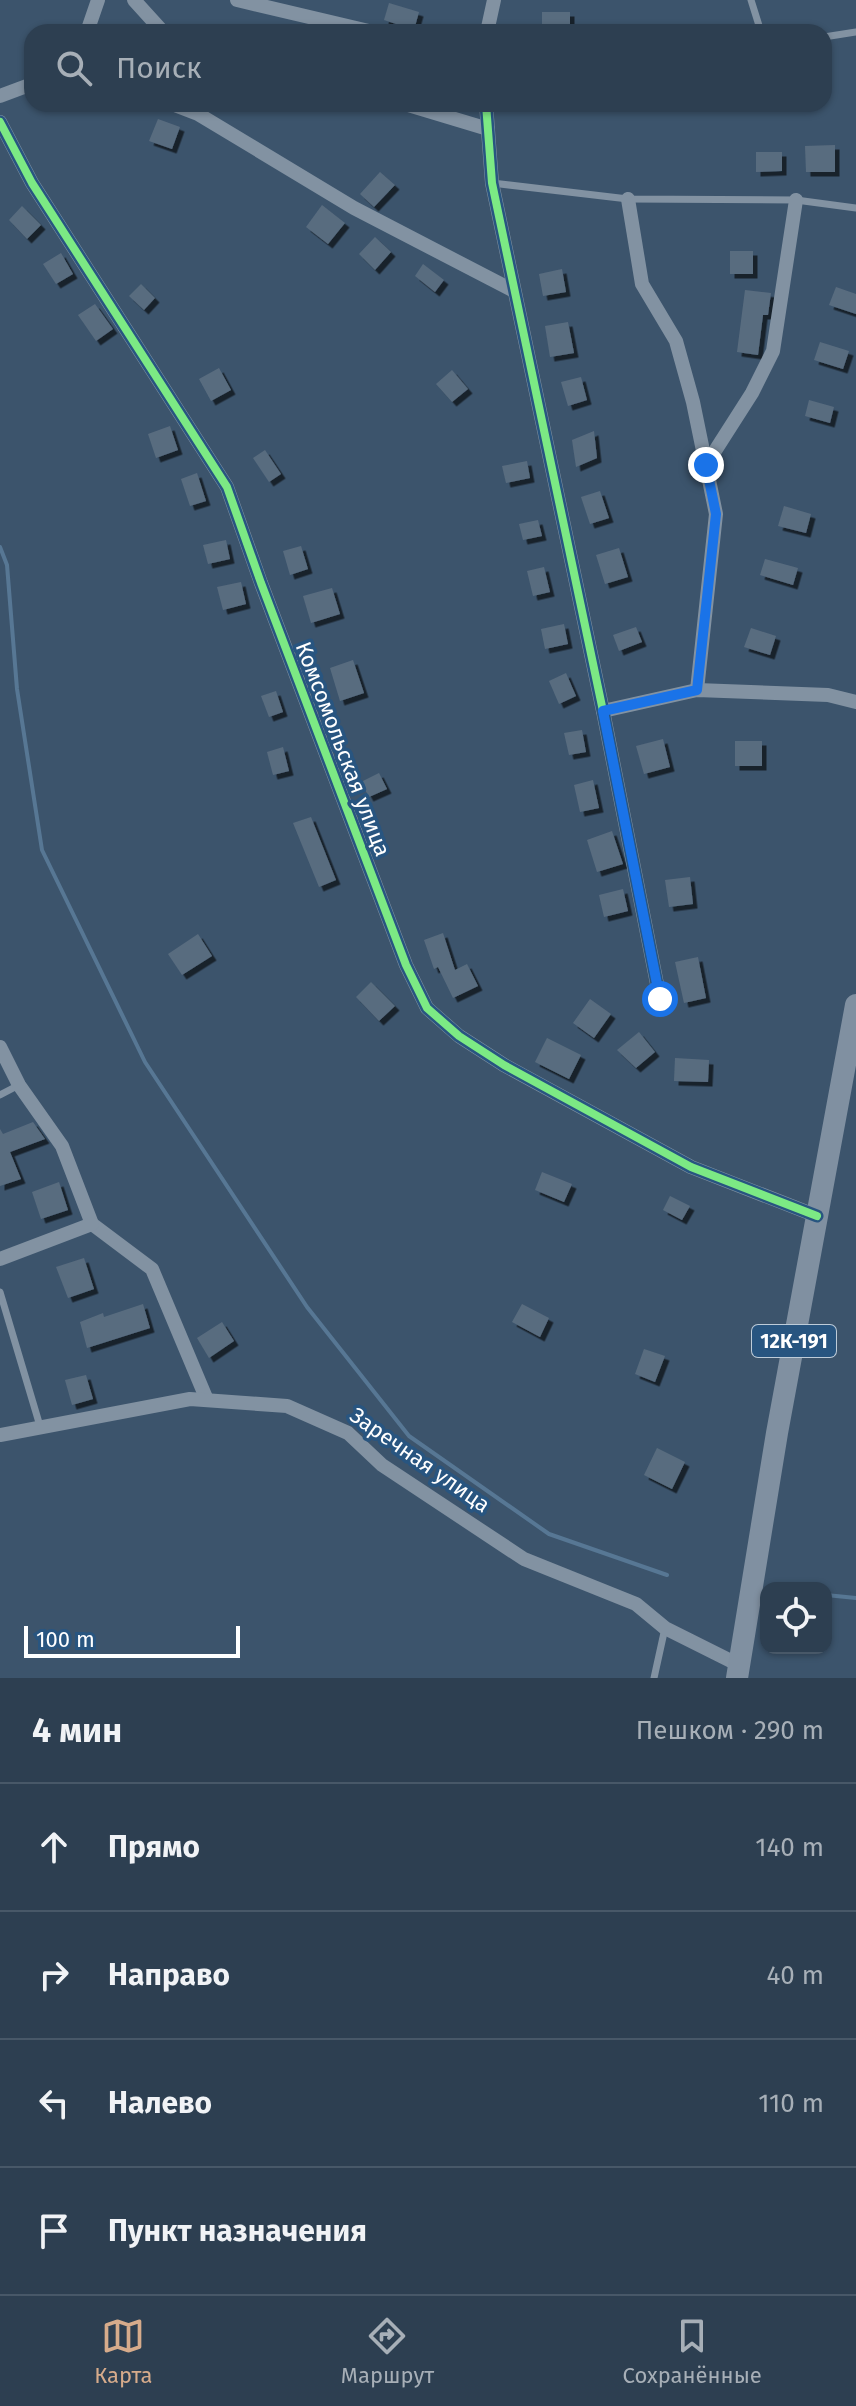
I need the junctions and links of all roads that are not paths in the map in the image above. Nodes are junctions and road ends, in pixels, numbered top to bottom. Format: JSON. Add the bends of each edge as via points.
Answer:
{"nodes":[{"id":1,"x":98,"y":0,"type":"edge"},
{"id":2,"x":134,"y":0,"type":"edge"},
{"id":3,"x":237,"y":0,"type":"edge"},
{"id":4,"x":494,"y":0,"type":"edge"},
{"id":5,"x":751,"y":0,"type":"edge"},
{"id":6,"x":90,"y":24,"type":"edge"},
{"id":7,"x":156,"y":24,"type":"edge"},
{"id":8,"x":339,"y":24,"type":"edge"},
{"id":9,"x":489,"y":24,"type":"edge"},
{"id":10,"x":758,"y":24,"type":"edge"},
{"id":11,"x":856,"y":32,"type":"edge"},
{"id":12,"x":832,"y":36,"type":"edge"},
{"id":13,"x":24,"y":87,"type":"edge"},
{"id":14,"x":0,"y":96,"type":"edge"},
{"id":15,"x":193,"y":112,"type":"edge"},
{"id":16,"x":432,"y":112,"type":"edge"},
{"id":17,"x":487,"y":112,"type":"edge"},
{"id":18,"x":0,"y":122,"type":"edge"},
{"id":19,"x":488,"y":129,"type":"junction"},
{"id":20,"x":492,"y":183,"type":"junction"},
{"id":21,"x":628,"y":199,"type":"junction"},
{"id":22,"x":796,"y":200,"type":"junction"},
{"id":23,"x":856,"y":208,"type":"edge"},
{"id":24,"x":514,"y":291,"type":"junction"},
{"id":25,"x":706,"y":465,"type":"junction"},
{"id":26,"x":697,"y":690,"type":"junction"},
{"id":27,"x":856,"y":702,"type":"edge"},
{"id":28,"x":603,"y":711,"type":"junction"},
{"id":29,"x":660,"y":999,"type":"dead end"},
{"id":30,"x":856,"y":1005,"type":"edge"},
{"id":31,"x":0,"y":1047,"type":"edge"},
{"id":32,"x":19,"y":1085,"type":"junction"},
{"id":33,"x":0,"y":1095,"type":"edge"},
{"id":34,"x":817,"y":1216,"type":"junction"},
{"id":35,"x":92,"y":1224,"type":"junction"},
{"id":36,"x":0,"y":1259,"type":"edge"},
{"id":37,"x":0,"y":1292,"type":"edge"},
{"id":38,"x":207,"y":1400,"type":"junction"},
{"id":39,"x":40,"y":1426,"type":"junction"},
{"id":40,"x":0,"y":1435,"type":"edge"},
{"id":41,"x":665,"y":1628,"type":"junction"},
{"id":42,"x":738,"y":1671,"type":"edge"},
{"id":43,"x":654,"y":1678,"type":"edge"}],
"edges":[{"from":1,"to":6,"type":"street"},
{"from":2,"to":7,"type":"street"},
{"from":3,"to":8,"type":"street"},
{"from":4,"to":9,"type":"street"},
{"from":5,"to":10,"type":"lane"},
{"from":11,"to":12,"type":"lane"},
{"from":13,"to":14,"type":"street"},
{"from":15,"to":24,"type":"street","via":[[354,208]]},
{"from":16,"to":19,"type":"street"},
{"from":17,"to":19,"type":"street"},
{"from":18,"to":34,"type":"street","name":"Комсомольская улица","via":[[32,183],[227,487],[406,965],[427,1008],[504,1065],[691,1167]]},
{"from":19,"to":20,"type":"street"},
{"from":20,"to":21,"type":"lane"},
{"from":20,"to":24,"type":"street"},
{"from":21,"to":22,"type":"lane"},
{"from":21,"to":25,"type":"street","via":[[642,284],[676,341]]},
{"from":22,"to":23,"type":"lane"},
{"from":22,"to":25,"type":"street","via":[[773,351]]},
{"from":24,"to":28,"type":"street"},
{"from":25,"to":26,"type":"street","via":[[716,514]]},
{"from":26,"to":27,"type":"street","via":[[828,695]]},
{"from":26,"to":28,"type":"street"},
{"from":28,"to":29,"type":"street"},
{"from":30,"to":34,"type":"main road","number":"12К-191"},
{"from":31,"to":32,"type":"street"},
{"from":32,"to":33,"type":"lane"},
{"from":32,"to":35,"type":"street","via":[[62,1146]]},
{"from":34,"to":42,"type":"main road","number":"12К-191"},
{"from":35,"to":36,"type":"street"},
{"from":35,"to":38,"type":"street","via":[[152,1269]]},
{"from":37,"to":39,"type":"lane"},
{"from":38,"to":39,"type":"street","name":"Заречная улица"},
{"from":38,"to":41,"type":"street","name":"Заречная улица","via":[[287,1406],[348,1433],[382,1465],[524,1559],[636,1604]]},
{"from":39,"to":40,"type":"street","name":"Заречная улица"},
{"from":41,"to":42,"type":"street","name":"Заречная улица"},
{"from":41,"to":43,"type":"lane"}]}
